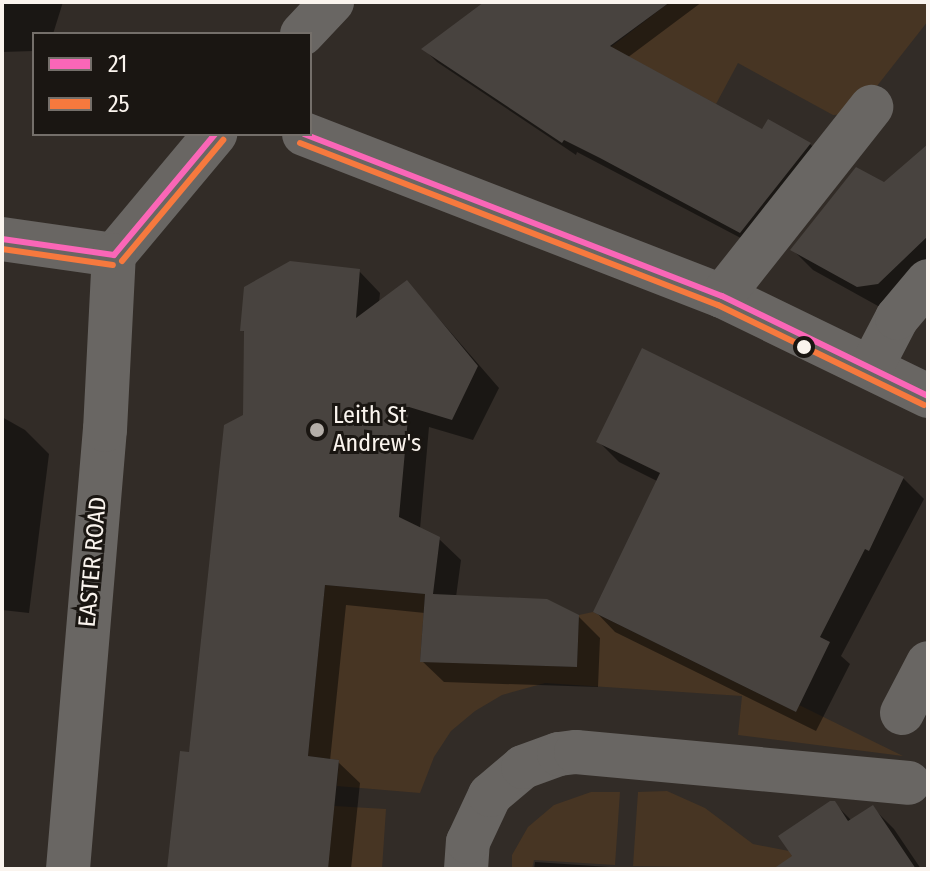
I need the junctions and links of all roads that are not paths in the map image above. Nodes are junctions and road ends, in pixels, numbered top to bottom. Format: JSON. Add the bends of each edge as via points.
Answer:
{"nodes":[{"id":1,"x":871,"y":107,"type":"dead end"},
{"id":2,"x":213,"y":136,"type":"edge"},
{"id":3,"x":309,"y":136,"type":"edge"},
{"id":4,"x":2,"y":239,"type":"edge"},
{"id":5,"x":114,"y":255,"type":"junction"},
{"id":6,"x":928,"y":281,"type":"edge"},
{"id":7,"x":722,"y":296,"type":"junction"},
{"id":8,"x":872,"y":366,"type":"junction"},
{"id":9,"x":928,"y":396,"type":"edge"},
{"id":10,"x":928,"y":663,"type":"edge"},
{"id":11,"x":902,"y":713,"type":"dead end"},
{"id":12,"x":909,"y":783,"type":"dead end"},
{"id":13,"x":68,"y":869,"type":"edge"},
{"id":14,"x":466,"y":869,"type":"edge"}],
"edges":[{"from":1,"to":7,"type":"street"},
{"from":2,"to":5,"type":"street"},
{"from":3,"to":7,"type":"street"},
{"from":4,"to":5,"type":"street"},
{"from":5,"to":13,"type":"street","name":"EASTER ROAD","via":[[105,430]]},
{"from":6,"to":8,"type":"street","via":[[897,318]]},
{"from":7,"to":8,"type":"street"},
{"from":8,"to":9,"type":"street"},
{"from":10,"to":11,"type":"street"},
{"from":12,"to":14,"type":"street","via":[[559,754],[523,767],[490,795],[468,842]]}]}
